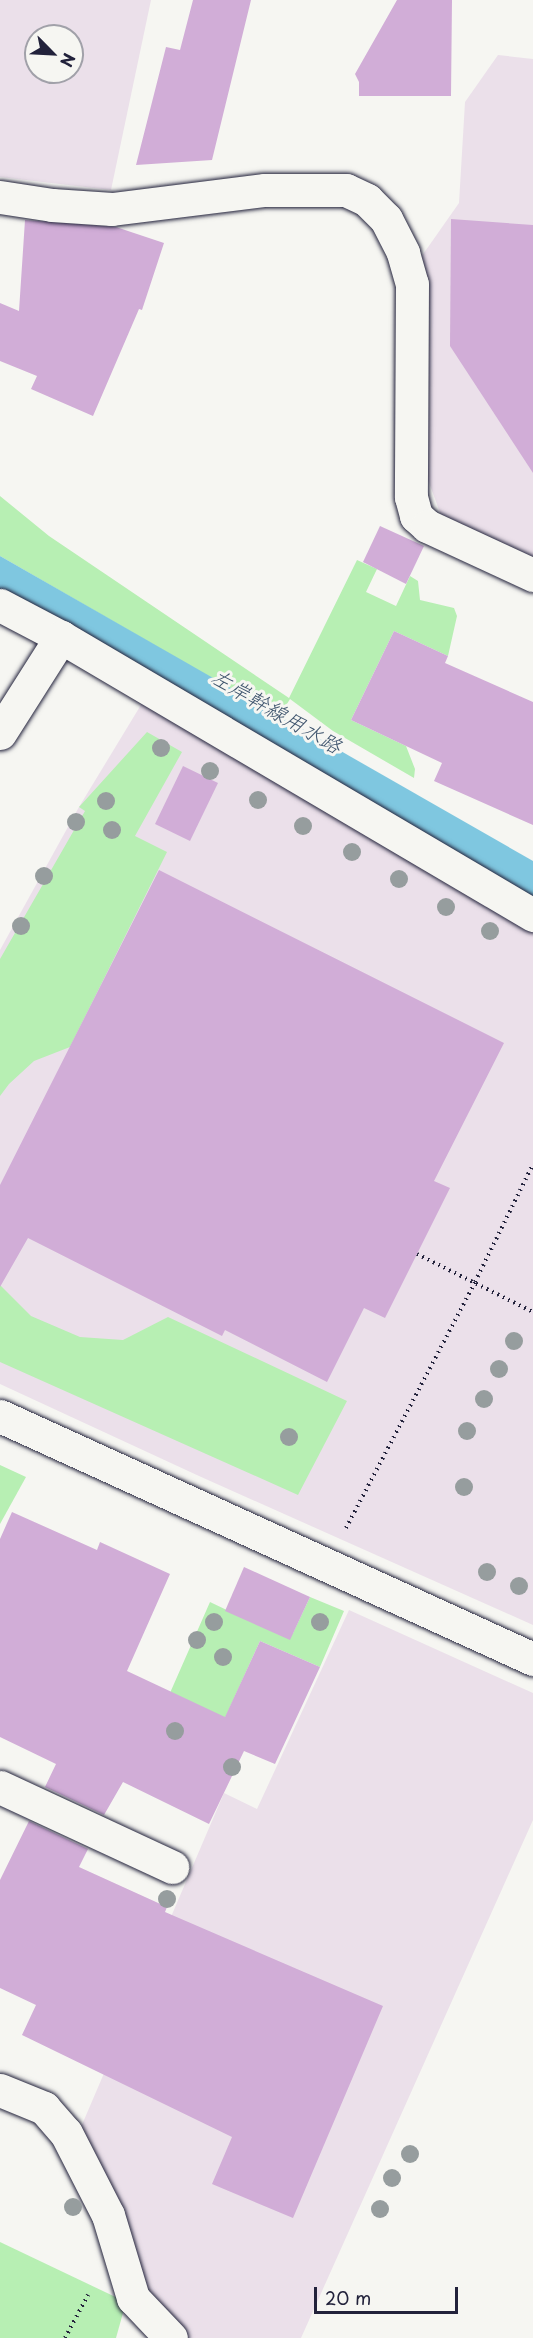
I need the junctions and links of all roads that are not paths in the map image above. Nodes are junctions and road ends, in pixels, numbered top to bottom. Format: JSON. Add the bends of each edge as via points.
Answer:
{"nodes":[{"id":1,"x":0,"y":197,"type":"edge"},
{"id":2,"x":533,"y":574,"type":"edge"},
{"id":3,"x":0,"y":604,"type":"edge"},
{"id":4,"x":61,"y":637,"type":"junction"},
{"id":5,"x":0,"y":733,"type":"edge"},
{"id":6,"x":533,"y":915,"type":"edge"},
{"id":7,"x":0,"y":1416,"type":"edge"},
{"id":8,"x":533,"y":1659,"type":"edge"},
{"id":9,"x":0,"y":1787,"type":"edge"},
{"id":10,"x":172,"y":1867,"type":"dead end"},
{"id":11,"x":0,"y":2090,"type":"edge"},
{"id":12,"x":171,"y":2338,"type":"edge"}],
"edges":[{"from":1,"to":2,"type":"street","via":[[112,209],[265,190],[345,190],[368,200],[386,219],[403,253],[412,284],[411,497],[416,516],[427,526]]},
{"from":3,"to":4,"type":"street"},
{"from":4,"to":5,"type":"street"},
{"from":4,"to":6,"type":"street"},
{"from":7,"to":8,"type":"street"},
{"from":9,"to":10,"type":"street"},
{"from":11,"to":12,"type":"street","via":[[44,2108],[66,2133],[108,2215],[133,2298]]}]}
